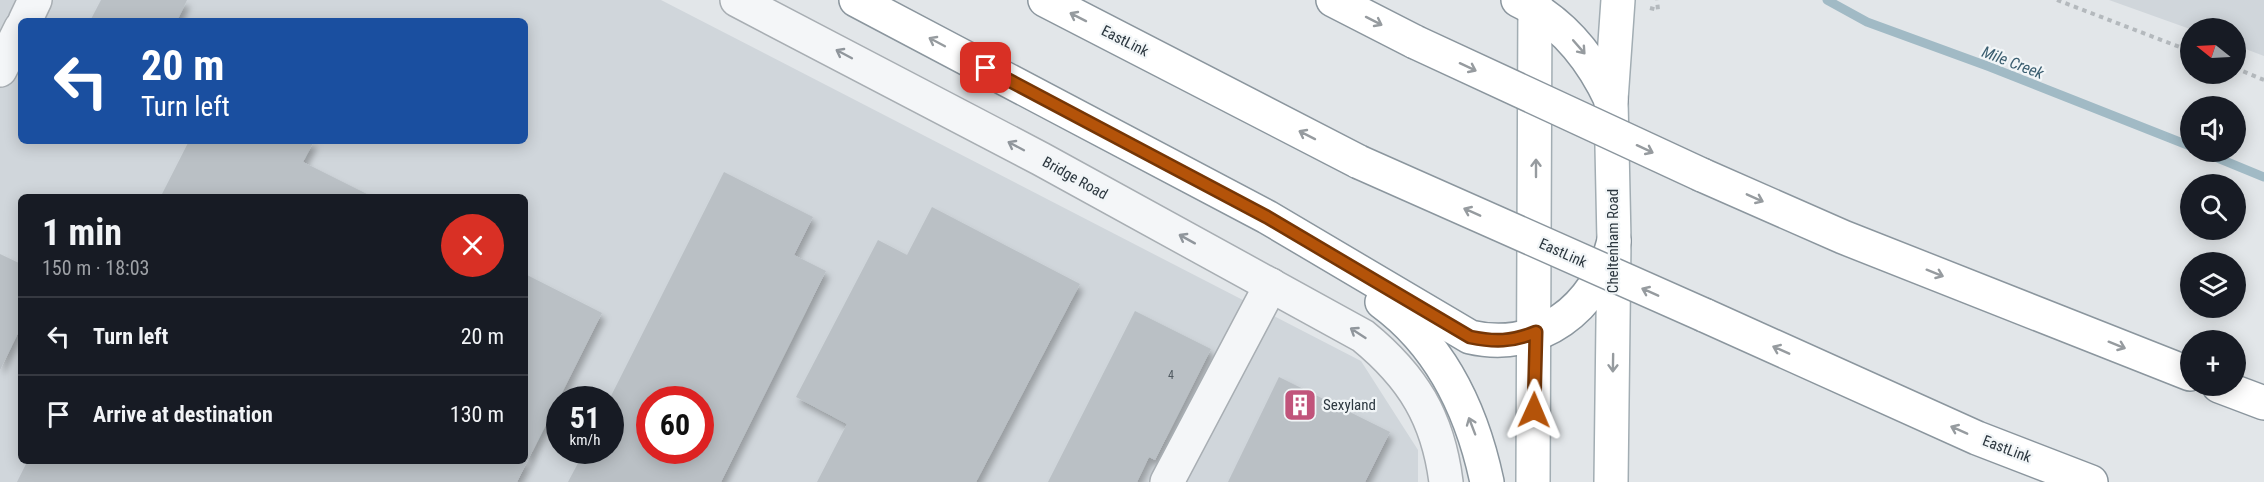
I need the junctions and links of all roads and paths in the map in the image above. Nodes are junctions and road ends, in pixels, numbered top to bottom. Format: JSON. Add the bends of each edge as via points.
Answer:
{"nodes":[{"id":1,"x":35,"y":0,"type":"edge"},
{"id":2,"x":737,"y":0,"type":"edge"},
{"id":3,"x":856,"y":0,"type":"edge"},
{"id":4,"x":1045,"y":0,"type":"edge"},
{"id":5,"x":1333,"y":0,"type":"edge"},
{"id":6,"x":1618,"y":0,"type":"edge"},
{"id":7,"x":2057,"y":0,"type":"edge"},
{"id":8,"x":1530,"y":3,"type":"edge"},
{"id":9,"x":26,"y":18,"type":"edge"},
{"id":10,"x":18,"y":34,"type":"edge"},
{"id":11,"x":2180,"y":47,"type":"edge"},
{"id":12,"x":0,"y":70,"type":"edge"},
{"id":13,"x":2246,"y":73,"type":"edge"},
{"id":14,"x":2264,"y":80,"type":"edge"},
{"id":15,"x":1611,"y":100,"type":"junction"},
{"id":16,"x":1267,"y":217,"type":"junction"},
{"id":17,"x":1614,"y":242,"type":"junction"},
{"id":18,"x":1271,"y":285,"type":"junction"},
{"id":19,"x":1536,"y":332,"type":"junction"},
{"id":20,"x":2180,"y":370,"type":"edge"},
{"id":21,"x":2245,"y":396,"type":"edge"},
{"id":22,"x":2264,"y":403,"type":"edge"},
{"id":23,"x":1167,"y":482,"type":"edge"},
{"id":24,"x":1446,"y":482,"type":"edge"},
{"id":25,"x":1487,"y":482,"type":"edge"},
{"id":26,"x":1533,"y":482,"type":"edge"},
{"id":27,"x":1611,"y":482,"type":"edge"},
{"id":28,"x":2091,"y":482,"type":"edge"}],
"edges":[{"from":1,"to":9,"type":"street"},
{"from":18,"to":2,"type":"street","name":"Bridge Road","one_way":true},
{"from":16,"to":3,"type":"main road","one_way":true},
{"from":28,"to":4,"type":"main road","name":"EastLink","one_way":true,"bridge":true,"via":[[1977,438],[1359,162]]},
{"from":5,"to":20,"type":"main road","one_way":true,"bridge":true,"via":[[1415,42],[1843,237]]},
{"from":6,"to":15,"type":"main road","name":"Cheltenham Road"},
{"from":7,"to":11,"type":"path"},
{"from":8,"to":15,"type":"main road","one_way":true,"via":[[1580,48]]},
{"from":19,"to":8,"type":"main road","one_way":true},
{"from":10,"to":12,"type":"street"},
{"from":13,"to":14,"type":"path"},
{"from":15,"to":17,"type":"main road","name":"Cheltenham Road"},
{"from":16,"to":19,"type":"main road","via":[[1470,337],[1493,342]]},
{"from":25,"to":16,"type":"main road","one_way":true,"via":[[1465,407],[1432,351],[1392,309]]},
{"from":17,"to":19,"type":"main road","via":[[1593,291],[1567,316]]},
{"from":17,"to":27,"type":"main road","name":"Cheltenham Road","one_way":true},
{"from":18,"to":23,"type":"street"},
{"from":24,"to":18,"type":"street","name":"Bridge Road","one_way":true,"via":[[1443,455],[1431,419],[1402,372],[1363,336]]},
{"from":19,"to":26,"type":"main road"},
{"from":21,"to":22,"type":"main road"}]}
